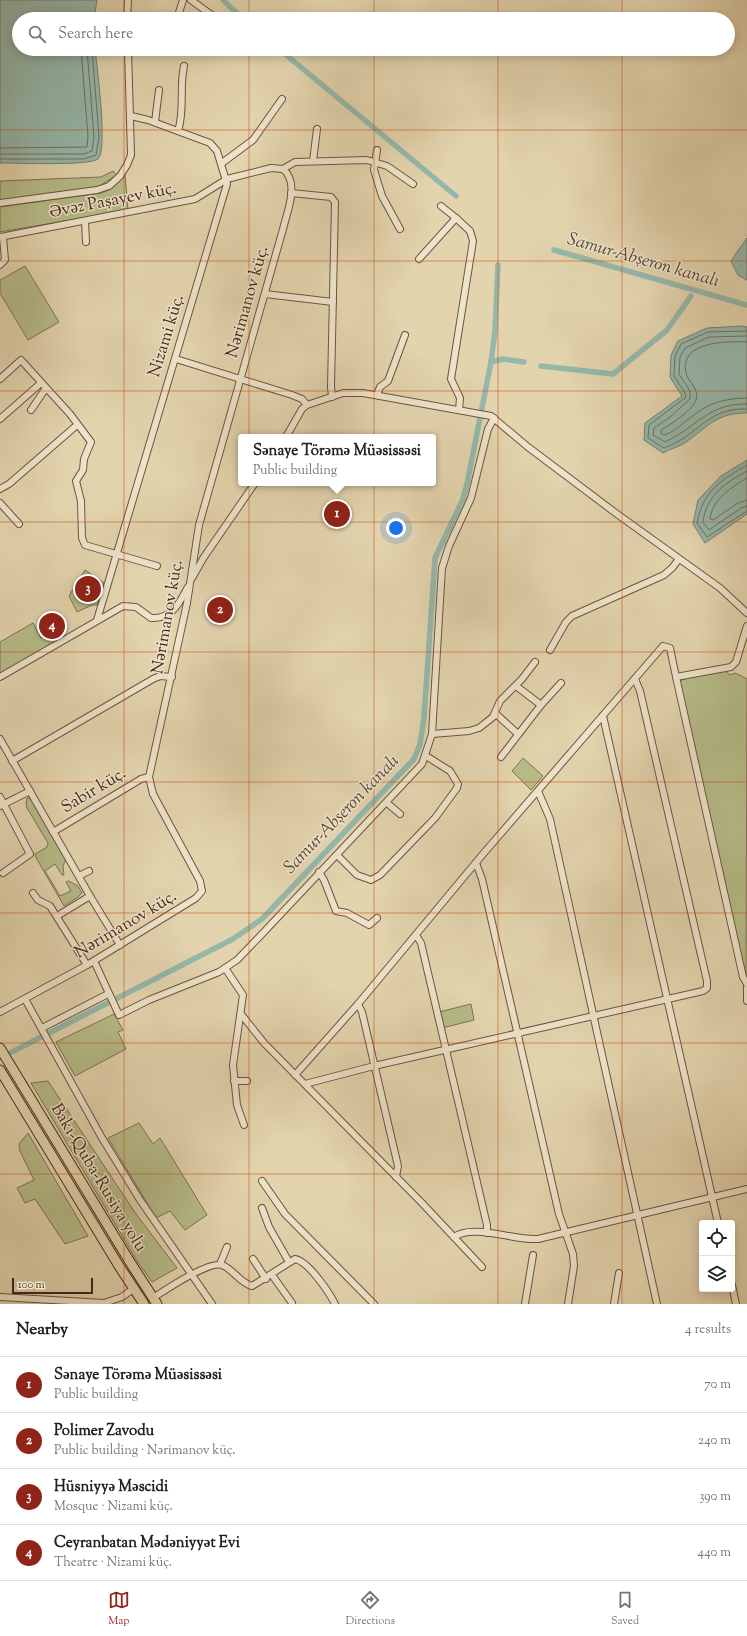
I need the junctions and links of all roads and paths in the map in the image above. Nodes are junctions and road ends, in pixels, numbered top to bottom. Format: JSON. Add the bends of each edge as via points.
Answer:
{"nodes":[{"id":1,"x":128,"y":0,"type":"edge"},
{"id":2,"x":183,"y":0,"type":"edge"},
{"id":3,"x":191,"y":0,"type":"edge"},
{"id":4,"x":127,"y":12,"type":"edge"},
{"id":5,"x":179,"y":12,"type":"edge"},
{"id":6,"x":207,"y":12,"type":"edge"},
{"id":7,"x":128,"y":56,"type":"edge"},
{"id":8,"x":184,"y":66,"type":"dead end"},
{"id":9,"x":159,"y":90,"type":"dead end"},
{"id":10,"x":282,"y":99,"type":"dead end"},
{"id":11,"x":131,"y":116,"type":"junction"},
{"id":12,"x":155,"y":122,"type":"junction"},
{"id":13,"x":317,"y":129,"type":"dead end"},
{"id":14,"x":178,"y":132,"type":"junction"},
{"id":15,"x":376,"y":150,"type":"dead end"},
{"id":16,"x":313,"y":161,"type":"junction"},
{"id":17,"x":374,"y":162,"type":"junction"},
{"id":18,"x":222,"y":163,"type":"junction"},
{"id":19,"x":283,"y":169,"type":"junction"},
{"id":20,"x":227,"y":179,"type":"junction"},
{"id":21,"x":413,"y":184,"type":"dead end"},
{"id":22,"x":291,"y":193,"type":"junction"},
{"id":23,"x":0,"y":203,"type":"edge"},
{"id":24,"x":442,"y":206,"type":"dead end"},
{"id":25,"x":456,"y":218,"type":"junction"},
{"id":26,"x":85,"y":221,"type":"junction"},
{"id":27,"x":400,"y":229,"type":"dead end"},
{"id":28,"x":2,"y":237,"type":"edge"},
{"id":29,"x":86,"y":242,"type":"dead end"},
{"id":30,"x":419,"y":259,"type":"dead end"},
{"id":31,"x":0,"y":265,"type":"edge"},
{"id":32,"x":265,"y":294,"type":"junction"},
{"id":33,"x":333,"y":302,"type":"junction"},
{"id":34,"x":406,"y":335,"type":"dead end"},
{"id":35,"x":176,"y":359,"type":"junction"},
{"id":36,"x":0,"y":379,"type":"edge"},
{"id":37,"x":241,"y":379,"type":"junction"},
{"id":38,"x":41,"y":383,"type":"junction"},
{"id":39,"x":46,"y":388,"type":"junction"},
{"id":40,"x":377,"y":395,"type":"junction"},
{"id":41,"x":332,"y":396,"type":"junction"},
{"id":42,"x":307,"y":405,"type":"junction"},
{"id":43,"x":31,"y":410,"type":"dead end"},
{"id":44,"x":459,"y":410,"type":"junction"},
{"id":45,"x":494,"y":418,"type":"junction"},
{"id":46,"x":0,"y":419,"type":"edge"},
{"id":47,"x":77,"y":425,"type":"junction"},
{"id":48,"x":288,"y":434,"type":"edge"},
{"id":49,"x":253,"y":486,"type":"edge"},
{"id":50,"x":0,"y":489,"type":"edge"},
{"id":51,"x":0,"y":503,"type":"edge"},
{"id":52,"x":20,"y":524,"type":"dead end"},
{"id":53,"x":116,"y":554,"type":"junction"},
{"id":54,"x":679,"y":559,"type":"junction"},
{"id":55,"x":157,"y":566,"type":"dead end"},
{"id":56,"x":190,"y":582,"type":"junction"},
{"id":57,"x":747,"y":613,"type":"edge"},
{"id":58,"x":97,"y":620,"type":"junction"},
{"id":59,"x":747,"y":626,"type":"edge"},
{"id":60,"x":550,"y":650,"type":"dead end"},
{"id":61,"x":535,"y":662,"type":"dead end"},
{"id":62,"x":0,"y":677,"type":"edge"},
{"id":63,"x":172,"y":677,"type":"junction"},
{"id":64,"x":676,"y":677,"type":"junction"},
{"id":65,"x":636,"y":679,"type":"junction"},
{"id":66,"x":561,"y":683,"type":"dead end"},
{"id":67,"x":516,"y":686,"type":"junction"},
{"id":68,"x":541,"y":705,"type":"junction"},
{"id":69,"x":495,"y":713,"type":"junction"},
{"id":70,"x":603,"y":716,"type":"junction"},
{"id":71,"x":432,"y":734,"type":"junction"},
{"id":72,"x":518,"y":734,"type":"junction"},
{"id":73,"x":0,"y":739,"type":"edge"},
{"id":74,"x":426,"y":756,"type":"junction"},
{"id":75,"x":501,"y":757,"type":"dead end"},
{"id":76,"x":12,"y":760,"type":"junction"},
{"id":77,"x":149,"y":777,"type":"junction"},
{"id":78,"x":30,"y":791,"type":"junction"},
{"id":79,"x":538,"y":791,"type":"junction"},
{"id":80,"x":0,"y":797,"type":"edge"},
{"id":81,"x":387,"y":803,"type":"junction"},
{"id":82,"x":2,"y":805,"type":"edge"},
{"id":83,"x":400,"y":814,"type":"dead end"},
{"id":84,"x":54,"y":832,"type":"junction"},
{"id":85,"x":337,"y":855,"type":"junction"},
{"id":86,"x":476,"y":863,"type":"junction"},
{"id":87,"x":89,"y":871,"type":"dead end"},
{"id":88,"x":319,"y":872,"type":"junction"},
{"id":89,"x":3,"y":873,"type":"dead end"},
{"id":90,"x":79,"y":876,"type":"junction"},
{"id":91,"x":33,"y":893,"type":"dead end"},
{"id":92,"x":90,"y":896,"type":"junction"},
{"id":93,"x":57,"y":916,"type":"junction"},
{"id":94,"x":377,"y":918,"type":"dead end"},
{"id":95,"x":416,"y":935,"type":"junction"},
{"id":96,"x":120,"y":945,"type":"junction"},
{"id":97,"x":94,"y":961,"type":"junction"},
{"id":98,"x":87,"y":965,"type":"junction"},
{"id":99,"x":225,"y":968,"type":"junction"},
{"id":100,"x":747,"y":984,"type":"edge"},
{"id":101,"x":747,"y":988,"type":"edge"},
{"id":102,"x":108,"y":994,"type":"junction"},
{"id":103,"x":25,"y":998,"type":"junction"},
{"id":104,"x":667,"y":998,"type":"junction"},
{"id":105,"x":747,"y":1001,"type":"edge"},
{"id":106,"x":358,"y":1004,"type":"junction"},
{"id":107,"x":0,"y":1012,"type":"edge"},
{"id":108,"x":241,"y":1014,"type":"junction"},
{"id":109,"x":593,"y":1015,"type":"junction"},
{"id":110,"x":43,"y":1029,"type":"junction"},
{"id":111,"x":519,"y":1032,"type":"junction"},
{"id":112,"x":0,"y":1048,"type":"edge"},
{"id":113,"x":445,"y":1050,"type":"junction"},
{"id":114,"x":374,"y":1066,"type":"junction"},
{"id":115,"x":296,"y":1075,"type":"junction"},
{"id":116,"x":2,"y":1076,"type":"edge"},
{"id":117,"x":234,"y":1081,"type":"junction"},
{"id":118,"x":247,"y":1081,"type":"dead end"},
{"id":119,"x":305,"y":1084,"type":"junction"},
{"id":120,"x":244,"y":1125,"type":"dead end"},
{"id":121,"x":396,"y":1177,"type":"junction"},
{"id":122,"x":262,"y":1181,"type":"dead end"},
{"id":123,"x":747,"y":1189,"type":"edge"},
{"id":124,"x":712,"y":1198,"type":"junction"},
{"id":125,"x":262,"y":1208,"type":"dead end"},
{"id":126,"x":638,"y":1215,"type":"junction"},
{"id":127,"x":717,"y":1220,"type":"edge"},
{"id":128,"x":487,"y":1233,"type":"junction"},
{"id":129,"x":566,"y":1233,"type":"junction"},
{"id":130,"x":454,"y":1237,"type":"junction"},
{"id":131,"x":227,"y":1247,"type":"dead end"},
{"id":132,"x":533,"y":1255,"type":"dead end"},
{"id":133,"x":253,"y":1259,"type":"dead end"},
{"id":134,"x":289,"y":1262,"type":"junction"},
{"id":135,"x":220,"y":1264,"type":"junction"},
{"id":136,"x":482,"y":1267,"type":"dead end"},
{"id":137,"x":619,"y":1273,"type":"dead end"},
{"id":138,"x":192,"y":1274,"type":"junction"},
{"id":139,"x":272,"y":1275,"type":"junction"},
{"id":140,"x":266,"y":1279,"type":"junction"},
{"id":141,"x":134,"y":1289,"type":"junction"},
{"id":142,"x":733,"y":1292,"type":"edge"},
{"id":143,"x":0,"y":1297,"type":"edge"},
{"id":144,"x":14,"y":1301,"type":"edge"},
{"id":145,"x":156,"y":1302,"type":"edge"},
{"id":146,"x":292,"y":1303,"type":"dead end"},
{"id":147,"x":144,"y":1304,"type":"edge"},
{"id":148,"x":212,"y":1304,"type":"edge"},
{"id":149,"x":335,"y":1304,"type":"edge"},
{"id":150,"x":374,"y":1304,"type":"edge"},
{"id":151,"x":525,"y":1304,"type":"edge"},
{"id":152,"x":568,"y":1304,"type":"edge"},
{"id":153,"x":614,"y":1304,"type":"edge"},
{"id":154,"x":657,"y":1304,"type":"edge"},
{"id":155,"x":736,"y":1304,"type":"edge"}],
"edges":[{"from":1,"to":4,"type":"street"},
{"from":2,"to":5,"type":"street"},
{"from":3,"to":6,"type":"street"},
{"from":7,"to":11,"type":"street"},
{"from":8,"to":14,"type":"street"},
{"from":9,"to":12,"type":"street"},
{"from":10,"to":18,"type":"street","via":[[253,140]]},
{"from":11,"to":12,"type":"street","name":"Nizami küç."},
{"from":11,"to":23,"type":"street","via":[[129,160],[120,176],[109,186],[97,190]]},
{"from":12,"to":14,"type":"street","name":"Nizami küç."},
{"from":13,"to":16,"type":"street"},
{"from":14,"to":18,"type":"street","name":"Nizami küç.","via":[[210,143]]},
{"from":15,"to":17,"type":"street"},
{"from":16,"to":17,"type":"street","via":[[353,159]]},
{"from":16,"to":19,"type":"street","via":[[295,162]]},
{"from":17,"to":21,"type":"street","via":[[398,172]]},
{"from":17,"to":27,"type":"street","via":[[379,187]]},
{"from":18,"to":20,"type":"street","name":"Nizami küç."},
{"from":19,"to":20,"type":"street","via":[[271,168]]},
{"from":19,"to":22,"type":"street","name":"Nərimanov küç.","via":[[290,178]]},
{"from":20,"to":26,"type":"street","name":"Əvəz Paşayev küç.","via":[[196,199]]},
{"from":20,"to":35,"type":"street","name":"Nizami küç."},
{"from":22,"to":32,"type":"street","name":"Nərimanov küç."},
{"from":22,"to":33,"type":"street","via":[[331,197],[336,202]]},
{"from":24,"to":25,"type":"street"},
{"from":25,"to":30,"type":"street"},
{"from":25,"to":44,"type":"street","via":[[470,231],[473,241],[451,379],[460,398]]},
{"from":26,"to":28,"type":"street","name":"Əvəz Paşayev küç."},
{"from":26,"to":29,"type":"street"},
{"from":28,"to":31,"type":"street","via":[[5,260]]},
{"from":32,"to":33,"type":"street"},
{"from":32,"to":37,"type":"street","name":"Nərimanov küç."},
{"from":33,"to":41,"type":"street"},
{"from":34,"to":40,"type":"street","via":[[388,381],[380,387]]},
{"from":35,"to":37,"type":"street"},
{"from":35,"to":53,"type":"street","name":"Nizami küç."},
{"from":36,"to":38,"type":"street","via":[[21,360]]},
{"from":37,"to":42,"type":"street","via":[[292,394]]},
{"from":37,"to":56,"type":"street","name":"Nərimanov küç.","via":[[199,525]]},
{"from":38,"to":39,"type":"street"},
{"from":38,"to":46,"type":"street"},
{"from":39,"to":43,"type":"street"},
{"from":39,"to":47,"type":"street"},
{"from":40,"to":41,"type":"street","via":[[354,392]]},
{"from":40,"to":44,"type":"street"},
{"from":41,"to":42,"type":"street"},
{"from":42,"to":48,"type":"street"},
{"from":44,"to":45,"type":"street","via":[[487,414]]},
{"from":45,"to":54,"type":"street","via":[[543,459]]},
{"from":45,"to":71,"type":"street","via":[[488,428],[471,498],[442,568]]},
{"from":47,"to":50,"type":"street"},
{"from":47,"to":53,"type":"street","via":[[91,442],[83,462],[83,470],[76,481],[81,501],[84,542]]},
{"from":49,"to":56,"type":"street"},
{"from":51,"to":52,"type":"street"},
{"from":53,"to":55,"type":"street"},
{"from":53,"to":58,"type":"street","name":"Nizami küç."},
{"from":54,"to":57,"type":"street","via":[[720,588]]},
{"from":54,"to":60,"type":"street","via":[[664,575],[572,616]]},
{"from":56,"to":58,"type":"street","via":[[178,606],[167,616],[151,618],[130,605]]},
{"from":56,"to":63,"type":"street","name":"Nərimanov küç."},
{"from":58,"to":62,"type":"street"},
{"from":59,"to":64,"type":"street","via":[[736,662],[731,667]]},
{"from":61,"to":67,"type":"street"},
{"from":63,"to":76,"type":"street","via":[[160,676],[153,679]]},
{"from":63,"to":77,"type":"street","name":"Nərimanov küç."},
{"from":64,"to":65,"type":"street","via":[[670,648],[667,645],[659,649]]},
{"from":64,"to":100,"type":"street","via":[[743,977]]},
{"from":65,"to":70,"type":"street"},
{"from":65,"to":104,"type":"street","via":[[707,981],[707,988],[703,990]]},
{"from":66,"to":68,"type":"street"},
{"from":67,"to":68,"type":"street"},
{"from":67,"to":69,"type":"street","via":[[500,701]]},
{"from":68,"to":72,"type":"street"},
{"from":69,"to":71,"type":"street","via":[[475,730]]},
{"from":69,"to":72,"type":"street"},
{"from":70,"to":79,"type":"street"},
{"from":70,"to":104,"type":"street"},
{"from":71,"to":74,"type":"street"},
{"from":72,"to":75,"type":"street"},
{"from":73,"to":76,"type":"street"},
{"from":74,"to":81,"type":"street"},
{"from":74,"to":85,"type":"street","via":[[450,771],[458,784],[435,818],[380,875],[372,880],[357,875]]},
{"from":76,"to":78,"type":"street"},
{"from":77,"to":84,"type":"street","name":"Sabir küç.","via":[[141,779]]},
{"from":77,"to":96,"type":"street","name":"Nərimanov küç.","via":[[153,794],[200,881],[202,891],[196,898]]},
{"from":78,"to":82,"type":"street"},
{"from":78,"to":84,"type":"street"},
{"from":79,"to":86,"type":"street"},
{"from":79,"to":109,"type":"street","via":[[550,819]]},
{"from":80,"to":82,"type":"street"},
{"from":81,"to":83,"type":"street"},
{"from":81,"to":85,"type":"street"},
{"from":82,"to":89,"type":"street","via":[[30,854]]},
{"from":84,"to":90,"type":"street"},
{"from":85,"to":88,"type":"street"},
{"from":86,"to":95,"type":"street"},
{"from":86,"to":111,"type":"street"},
{"from":87,"to":90,"type":"street"},
{"from":88,"to":94,"type":"street","via":[[336,911],[347,913],[369,925]]},
{"from":88,"to":99,"type":"street","via":[[237,960]]},
{"from":90,"to":92,"type":"street"},
{"from":91,"to":93,"type":"street","via":[[38,900],[50,906]]},
{"from":92,"to":93,"type":"street"},
{"from":92,"to":96,"type":"street"},
{"from":93,"to":98,"type":"street"},
{"from":95,"to":106,"type":"street"},
{"from":95,"to":113,"type":"street","via":[[421,943]]},
{"from":96,"to":97,"type":"street","name":"Nərimanov küç."},
{"from":97,"to":98,"type":"street","name":"Nərimanov küç."},
{"from":97,"to":102,"type":"street"},
{"from":98,"to":103,"type":"street","name":"Nərimanov küç."},
{"from":99,"to":102,"type":"street","via":[[119,1015]]},
{"from":99,"to":108,"type":"street","via":[[243,995]]},
{"from":101,"to":105,"type":"street"},
{"from":102,"to":110,"type":"street"},
{"from":103,"to":107,"type":"street","name":"Nərimanov küç."},
{"from":103,"to":110,"type":"street"},
{"from":104,"to":109,"type":"street"},
{"from":104,"to":124,"type":"street"},
{"from":106,"to":114,"type":"street"},
{"from":106,"to":115,"type":"street"},
{"from":108,"to":115,"type":"street","via":[[264,1043]]},
{"from":108,"to":117,"type":"street","via":[[235,1045]]},
{"from":109,"to":111,"type":"street"},
{"from":109,"to":126,"type":"street"},
{"from":110,"to":138,"type":"street","via":[[102,1138],[140,1200]]},
{"from":111,"to":113,"type":"street"},
{"from":111,"to":129,"type":"street"},
{"from":112,"to":145,"type":"highway","name":"Bakı-Quba-Rusiya yolu"},
{"from":113,"to":114,"type":"street"},
{"from":113,"to":128,"type":"street"},
{"from":114,"to":119,"type":"street"},
{"from":114,"to":121,"type":"street","via":[[398,1166]]},
{"from":115,"to":119,"type":"street"},
{"from":116,"to":141,"type":"highway","name":"Bakı-Quba-Rusiya yolu"},
{"from":117,"to":118,"type":"street"},
{"from":117,"to":120,"type":"street","via":[[237,1105]]},
{"from":119,"to":121,"type":"street"},
{"from":121,"to":130,"type":"street"},
{"from":122,"to":150,"type":"street","via":[[285,1214]]},
{"from":123,"to":124,"type":"street"},
{"from":124,"to":126,"type":"street"},
{"from":124,"to":127,"type":"street"},
{"from":125,"to":134,"type":"street","via":[[269,1227]]},
{"from":126,"to":129,"type":"street"},
{"from":126,"to":154,"type":"street"},
{"from":128,"to":129,"type":"street","via":[[528,1240]]},
{"from":128,"to":130,"type":"street","via":[[461,1232]]},
{"from":129,"to":152,"type":"street","via":[[574,1260]]},
{"from":130,"to":136,"type":"street"},
{"from":131,"to":135,"type":"street"},
{"from":132,"to":151,"type":"street"},
{"from":133,"to":140,"type":"street"},
{"from":134,"to":139,"type":"street"},
{"from":134,"to":149,"type":"street","via":[[300,1260],[320,1280]]},
{"from":135,"to":138,"type":"street"},
{"from":135,"to":140,"type":"street","via":[[249,1286]]},
{"from":137,"to":153,"type":"street"},
{"from":138,"to":145,"type":"street"},
{"from":138,"to":148,"type":"street"},
{"from":139,"to":140,"type":"street"},
{"from":139,"to":146,"type":"street"},
{"from":141,"to":144,"type":"street","via":[[122,1297],[104,1303],[60,1299]]},
{"from":141,"to":147,"type":"highway","name":"Bakı-Quba-Rusiya yolu"},
{"from":142,"to":155,"type":"street"},
{"from":143,"to":144,"type":"street"}]}
